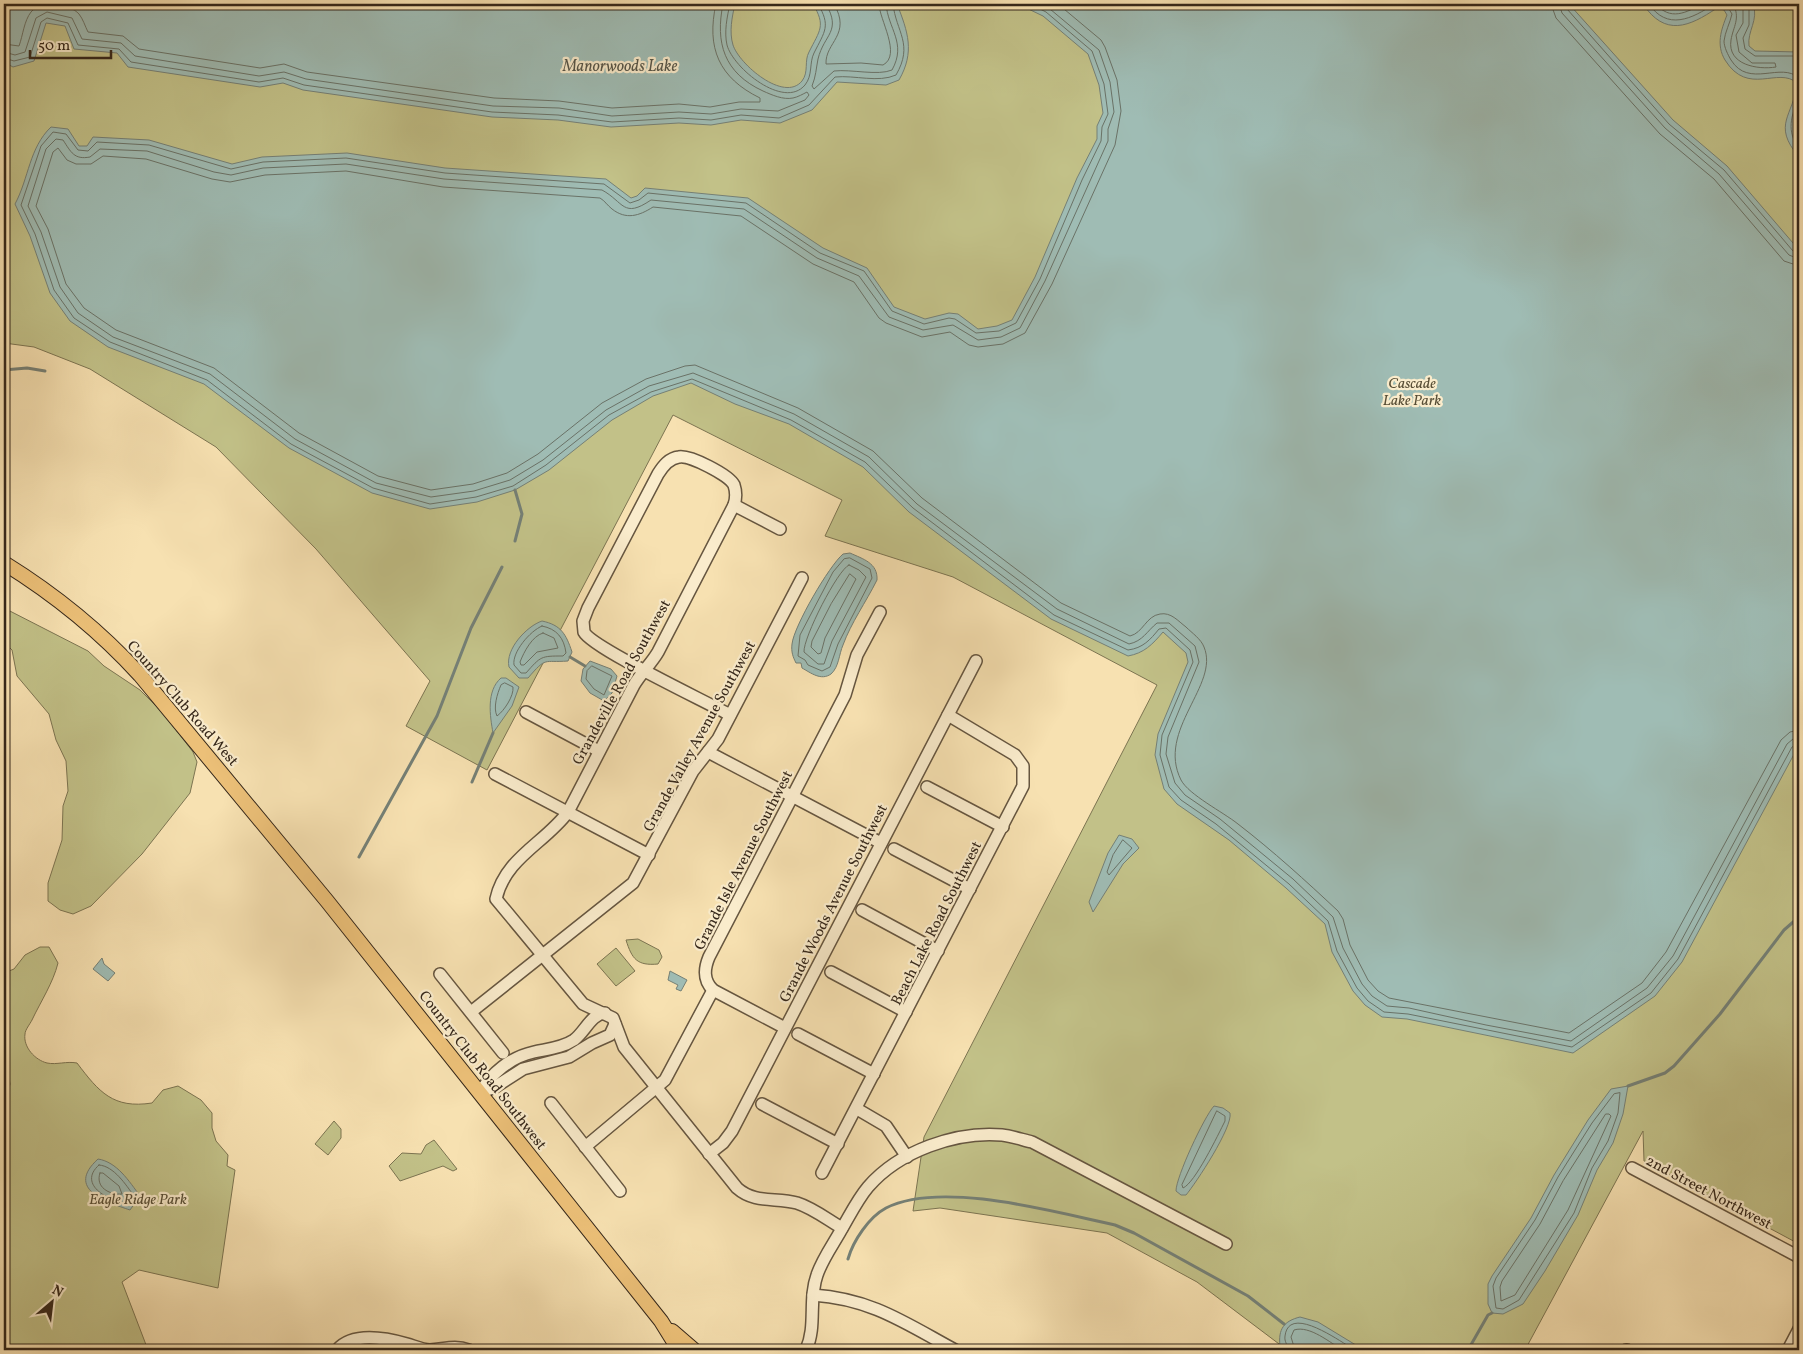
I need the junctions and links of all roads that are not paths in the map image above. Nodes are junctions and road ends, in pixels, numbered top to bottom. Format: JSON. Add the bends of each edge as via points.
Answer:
{"nodes":[{"id":1,"x":734,"y":505,"type":"junction"},
{"id":2,"x":780,"y":529,"type":"dead end"},
{"id":3,"x":4,"y":563,"type":"edge"},
{"id":4,"x":802,"y":578,"type":"dead end"},
{"id":5,"x":880,"y":612,"type":"dead end"},
{"id":6,"x":976,"y":661,"type":"dead end"},
{"id":7,"x":644,"y":670,"type":"junction"},
{"id":8,"x":526,"y":712,"type":"dead end"},
{"id":9,"x":730,"y":715,"type":"junction"},
{"id":10,"x":948,"y":715,"type":"junction"},
{"id":11,"x":599,"y":750,"type":"junction"},
{"id":12,"x":708,"y":752,"type":"junction"},
{"id":13,"x":495,"y":774,"type":"dead end"},
{"id":14,"x":927,"y":787,"type":"dead end"},
{"id":15,"x":793,"y":796,"type":"junction"},
{"id":16,"x":568,"y":812,"type":"junction"},
{"id":17,"x":1003,"y":827,"type":"junction"},
{"id":18,"x":278,"y":840,"type":"joint"},
{"id":19,"x":881,"y":843,"type":"junction"},
{"id":20,"x":894,"y":849,"type":"dead end"},
{"id":21,"x":649,"y":856,"type":"junction"},
{"id":22,"x":970,"y":889,"type":"junction"},
{"id":23,"x":862,"y":910,"type":"dead end"},
{"id":24,"x":938,"y":951,"type":"junction"},
{"id":25,"x":544,"y":955,"type":"junction"},
{"id":26,"x":831,"y":972,"type":"dead end"},
{"id":27,"x":440,"y":974,"type":"dead end"},
{"id":28,"x":713,"y":990,"type":"junction"},
{"id":29,"x":583,"y":1004,"type":"junction"},
{"id":30,"x":471,"y":1012,"type":"junction"},
{"id":31,"x":906,"y":1012,"type":"junction"},
{"id":32,"x":605,"y":1014,"type":"junction"},
{"id":33,"x":591,"y":1022,"type":"junction"},
{"id":34,"x":615,"y":1024,"type":"junction"},
{"id":35,"x":785,"y":1028,"type":"junction"},
{"id":36,"x":798,"y":1034,"type":"dead end"},
{"id":37,"x":605,"y":1038,"type":"junction"},
{"id":38,"x":624,"y":1047,"type":"junction"},
{"id":39,"x":544,"y":1050,"type":"junction"},
{"id":40,"x":503,"y":1052,"type":"dead end"},
{"id":41,"x":547,"y":1063,"type":"junction"},
{"id":42,"x":874,"y":1074,"type":"junction"},
{"id":43,"x":658,"y":1088,"type":"junction"},
{"id":44,"x":480,"y":1093,"type":"junction"},
{"id":45,"x":551,"y":1103,"type":"dead end"},
{"id":46,"x":762,"y":1104,"type":"dead end"},
{"id":47,"x":857,"y":1109,"type":"junction"},
{"id":48,"x":838,"y":1144,"type":"junction"},
{"id":49,"x":585,"y":1147,"type":"junction"},
{"id":50,"x":709,"y":1154,"type":"junction"},
{"id":51,"x":906,"y":1157,"type":"junction"},
{"id":52,"x":1632,"y":1168,"type":"dead end"},
{"id":53,"x":822,"y":1173,"type":"dead end"},
{"id":54,"x":620,"y":1191,"type":"dead end"},
{"id":55,"x":842,"y":1228,"type":"junction"},
{"id":56,"x":1226,"y":1244,"type":"dead end"},
{"id":57,"x":1799,"y":1257,"type":"edge"},
{"id":58,"x":813,"y":1295,"type":"junction"},
{"id":59,"x":661,"y":1321,"type":"junction"},
{"id":60,"x":1799,"y":1329,"type":"edge"},
{"id":61,"x":336,"y":1350,"type":"edge"},
{"id":62,"x":429,"y":1350,"type":"edge"},
{"id":63,"x":469,"y":1350,"type":"edge"},
{"id":64,"x":680,"y":1350,"type":"edge"},
{"id":65,"x":694,"y":1350,"type":"edge"},
{"id":66,"x":806,"y":1350,"type":"edge"},
{"id":67,"x":955,"y":1350,"type":"edge"},
{"id":68,"x":1788,"y":1350,"type":"edge"}],
"edges":[{"from":1,"to":2,"type":"street"},
{"from":1,"to":7,"type":"street","name":"Grandeville Road Southwest","via":[[658,652]]},
{"from":1,"to":7,"type":"street","via":[[735,492],[731,481],[691,459],[673,458],[658,474],[588,608],[583,627],[592,642]]},
{"from":3,"to":18,"type":"main road","name":"Country Club Road West","via":[[66,607],[125,658]]},
{"from":4,"to":9,"type":"street","name":"Grande Valley Avenue Southwest"},
{"from":5,"to":15,"type":"street","name":"Grande Isle Avenue Southwest","via":[[857,655],[845,694]]},
{"from":6,"to":10,"type":"street","name":"Grande Woods Avenue Southwest"},
{"from":7,"to":9,"type":"street"},
{"from":7,"to":11,"type":"street","name":"Grandeville Road Southwest"},
{"from":8,"to":11,"type":"street"},
{"from":9,"to":12,"type":"street","name":"Grande Valley Avenue Southwest"},
{"from":10,"to":17,"type":"street","name":"Beach Lake Road Southwest","via":[[1011,752],[1023,766],[1023,786]]},
{"from":10,"to":19,"type":"street","name":"Grande Woods Avenue Southwest"},
{"from":11,"to":16,"type":"street","name":"Grandeville Road Southwest"},
{"from":12,"to":15,"type":"street"},
{"from":12,"to":21,"type":"street","name":"Grande Valley Avenue Southwest","via":[[693,771]]},
{"from":13,"to":16,"type":"street"},
{"from":14,"to":17,"type":"street"},
{"from":15,"to":19,"type":"street"},
{"from":15,"to":28,"type":"street","name":"Grande Isle Avenue Southwest","via":[[709,957],[705,975]]},
{"from":16,"to":21,"type":"street"},
{"from":16,"to":25,"type":"street","name":"Grandeville Road Southwest","via":[[514,864],[496,899]]},
{"from":17,"to":22,"type":"street","name":"Beach Lake Road Southwest"},
{"from":18,"to":44,"type":"main road","name":"Country Club Road Southwest"},
{"from":19,"to":35,"type":"street","name":"Grande Woods Avenue Southwest"},
{"from":20,"to":22,"type":"street"},
{"from":21,"to":25,"type":"street","name":"Grande Valley Avenue Southwest","via":[[630,886]]},
{"from":22,"to":24,"type":"street","name":"Beach Lake Road Southwest"},
{"from":23,"to":24,"type":"street"},
{"from":24,"to":31,"type":"street","name":"Beach Lake Road Southwest"},
{"from":25,"to":29,"type":"street","name":"Grandeville Road Southwest"},
{"from":25,"to":30,"type":"street","name":"Grande Valley Avenue Southwest"},
{"from":26,"to":31,"type":"street"},
{"from":27,"to":30,"type":"street"},
{"from":28,"to":35,"type":"street"},
{"from":28,"to":43,"type":"street","via":[[675,1065]]},
{"from":29,"to":32,"type":"street","name":"Grandeville Road Southwest"},
{"from":29,"to":33,"type":"street","name":"Grandeville Road Southwest"},
{"from":30,"to":40,"type":"street"},
{"from":31,"to":42,"type":"street","name":"Beach Lake Road Southwest"},
{"from":32,"to":33,"type":"street","via":[[596,1016]]},
{"from":32,"to":34,"type":"street","name":"Grandeville Road Southwest","via":[[613,1018]]},
{"from":33,"to":37,"type":"street","name":"Grandeville Road Southwest","via":[[595,1035]]},
{"from":33,"to":39,"type":"street","via":[[574,1040]]},
{"from":34,"to":37,"type":"street","via":[[612,1034]]},
{"from":34,"to":38,"type":"street","name":"Grandeville Road Southwest"},
{"from":35,"to":50,"type":"street","name":"Grande Woods Avenue Southwest","via":[[732,1132]]},
{"from":36,"to":42,"type":"street"},
{"from":37,"to":38,"type":"street","name":"Grandeville Road Southwest"},
{"from":37,"to":41,"type":"street","via":[[592,1042],[569,1057]]},
{"from":38,"to":43,"type":"street","name":"Grandeville Road Southwest"},
{"from":39,"to":41,"type":"street"},
{"from":39,"to":44,"type":"street","via":[[508,1063],[488,1080]]},
{"from":41,"to":44,"type":"street","via":[[523,1069]]},
{"from":42,"to":47,"type":"street","name":"Beach Lake Road Southwest"},
{"from":43,"to":49,"type":"street"},
{"from":43,"to":50,"type":"street","name":"Grandeville Road Southwest"},
{"from":44,"to":59,"type":"main road","name":"Country Club Road Southwest"},
{"from":45,"to":49,"type":"street"},
{"from":46,"to":48,"type":"street"},
{"from":47,"to":48,"type":"street","name":"Beach Lake Road Southwest"},
{"from":47,"to":51,"type":"street","via":[[886,1126]]},
{"from":48,"to":53,"type":"street","name":"Beach Lake Road Southwest"},
{"from":49,"to":54,"type":"street"},
{"from":50,"to":55,"type":"street","name":"Grandeville Road Southwest","via":[[746,1195],[801,1205]]},
{"from":51,"to":55,"type":"street","via":[[869,1185]]},
{"from":51,"to":56,"type":"street","via":[[953,1139],[1002,1135],[1038,1144]]},
{"from":52,"to":57,"type":"street","name":"2nd Street Northwest"},
{"from":55,"to":58,"type":"street","via":[[818,1271]]},
{"from":58,"to":66,"type":"street","via":[[813,1326]]},
{"from":58,"to":67,"type":"street","via":[[847,1298],[867,1304]]},
{"from":59,"to":64,"type":"main road"},
{"from":59,"to":65,"type":"main road"},
{"from":60,"to":68,"type":"street"},
{"from":61,"to":62,"type":"street","via":[[349,1341],[368,1338],[395,1340]]},
{"from":62,"to":63,"type":"street","via":[[454,1347]]}]}
